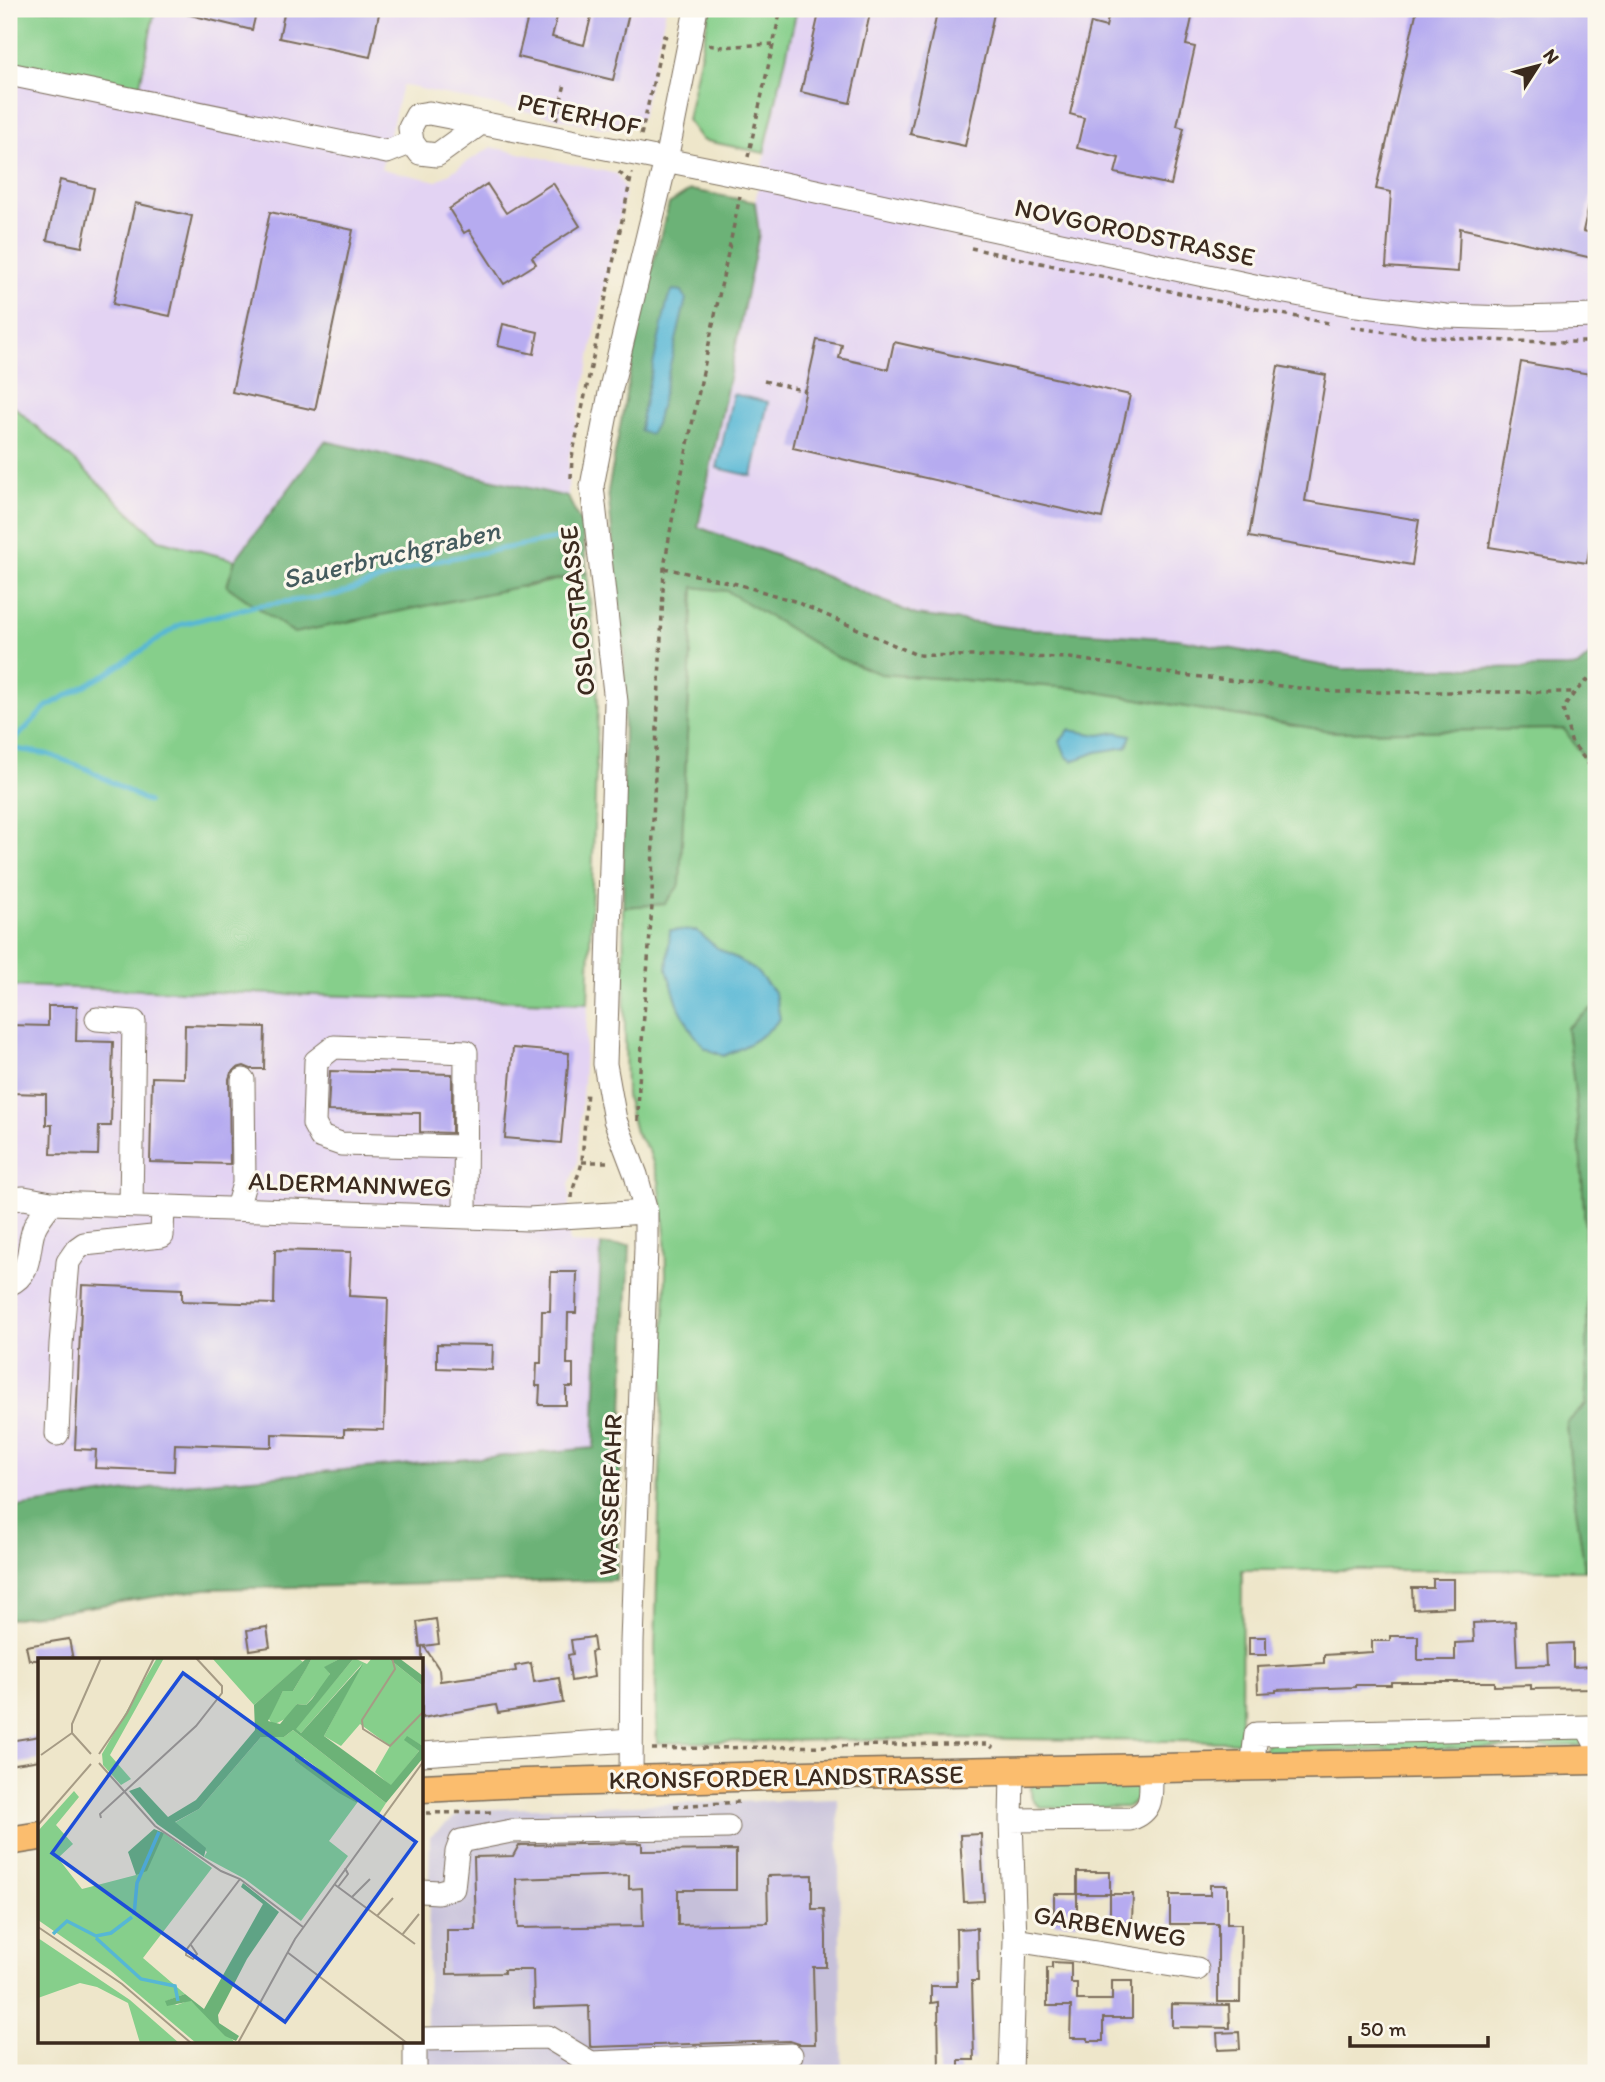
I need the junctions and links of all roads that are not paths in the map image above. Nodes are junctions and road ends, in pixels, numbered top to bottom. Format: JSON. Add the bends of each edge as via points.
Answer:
{"nodes":[{"id":1,"x":696,"y":9,"type":"edge"},
{"id":2,"x":9,"y":74,"type":"edge"},
{"id":3,"x":481,"y":123,"type":"junction"},
{"id":4,"x":412,"y":142,"type":"junction"},
{"id":5,"x":666,"y":160,"type":"junction"},
{"id":6,"x":1596,"y":316,"type":"edge"},
{"id":7,"x":97,"y":1019,"type":"dead end"},
{"id":8,"x":243,"y":1080,"type":"dead end"},
{"id":9,"x":464,"y":1147,"type":"junction"},
{"id":10,"x":9,"y":1199,"type":"edge"},
{"id":11,"x":51,"y":1203,"type":"junction"},
{"id":12,"x":131,"y":1204,"type":"junction"},
{"id":13,"x":163,"y":1206,"type":"junction"},
{"id":14,"x":237,"y":1208,"type":"junction"},
{"id":15,"x":646,"y":1212,"type":"junction"},
{"id":16,"x":465,"y":1217,"type":"junction"},
{"id":17,"x":9,"y":1284,"type":"edge"},
{"id":18,"x":57,"y":1434,"type":"dead end"},
{"id":19,"x":631,"y":1740,"type":"junction"},
{"id":20,"x":1596,"y":1744,"type":"edge"},
{"id":21,"x":424,"y":1754,"type":"edge"},
{"id":22,"x":1596,"y":1760,"type":"edge"},
{"id":23,"x":1252,"y":1768,"type":"junction"},
{"id":24,"x":1151,"y":1770,"type":"junction"},
{"id":25,"x":1012,"y":1772,"type":"junction"},
{"id":26,"x":631,"y":1780,"type":"junction"},
{"id":27,"x":424,"y":1788,"type":"edge"},
{"id":28,"x":1011,"y":1820,"type":"junction"},
{"id":29,"x":728,"y":1827,"type":"dead end"},
{"id":30,"x":38,"y":1836,"type":"edge"},
{"id":31,"x":9,"y":1841,"type":"edge"},
{"id":32,"x":424,"y":1891,"type":"edge"},
{"id":33,"x":1015,"y":1940,"type":"junction"},
{"id":34,"x":1197,"y":1969,"type":"dead end"},
{"id":35,"x":424,"y":2039,"type":"edge"},
{"id":36,"x":415,"y":2044,"type":"edge"},
{"id":37,"x":791,"y":2055,"type":"dead end"},
{"id":38,"x":415,"y":2073,"type":"edge"},
{"id":39,"x":1011,"y":2073,"type":"edge"}],
"edges":[{"from":1,"to":5,"type":"street","name":"OSLOSTRASSE"},
{"from":2,"to":4,"type":"street","via":[[387,152]]},
{"from":3,"to":4,"type":"street","name":"PETERHOF","via":[[437,155],[420,153]]},
{"from":3,"to":4,"type":"street","name":"PETERHOF","via":[[418,115],[410,128]]},
{"from":3,"to":5,"type":"street","name":"PETERHOF"},
{"from":5,"to":6,"type":"street","name":"NOVGORODSTRASSE","via":[[1349,303],[1446,317]]},
{"from":5,"to":15,"type":"street","name":"OSLOSTRASSE","via":[[592,486],[616,702],[605,1064],[615,1120]]},
{"from":7,"to":12,"type":"street","via":[[134,1022]]},
{"from":8,"to":14,"type":"street","via":[[243,1184]]},
{"from":9,"to":9,"type":"street","via":[[466,1052],[334,1047],[316,1061],[314,1124],[321,1137],[341,1144]]},
{"from":9,"to":16,"type":"street"},
{"from":10,"to":11,"type":"street","name":"ALDERMANNWEG"},
{"from":11,"to":12,"type":"street","name":"ALDERMANNWEG"},
{"from":11,"to":17,"type":"street","via":[[35,1226],[26,1270]]},
{"from":12,"to":13,"type":"street","name":"ALDERMANNWEG"},
{"from":13,"to":14,"type":"street","name":"ALDERMANNWEG"},
{"from":13,"to":18,"type":"street","via":[[162,1236],[84,1244],[68,1262]]},
{"from":14,"to":16,"type":"street","name":"ALDERMANNWEG"},
{"from":15,"to":16,"type":"street","name":"ALDERMANNWEG","via":[[528,1219]]},
{"from":15,"to":19,"type":"street","name":"WASSERFAHR"},
{"from":19,"to":21,"type":"street","name":"KRONSFORDER LANDSTRASSE"},
{"from":19,"to":26,"type":"street","name":"WASSERFAHR"},
{"from":20,"to":23,"type":"street","via":[[1587,1727],[1256,1734]]},
{"from":22,"to":23,"type":"main road","name":"KRONSFORDER LANDSTRASSE"},
{"from":23,"to":24,"type":"main road","name":"KRONSFORDER LANDSTRASSE"},
{"from":24,"to":25,"type":"main road","name":"KRONSFORDER LANDSTRASSE"},
{"from":24,"to":28,"type":"street","via":[[1149,1806],[1141,1816]]},
{"from":25,"to":26,"type":"main road","name":"KRONSFORDER LANDSTRASSE"},
{"from":25,"to":28,"type":"street"},
{"from":26,"to":27,"type":"main road","name":"KRONSFORDER LANDSTRASSE"},
{"from":28,"to":33,"type":"street"},
{"from":29,"to":32,"type":"street","via":[[511,1831],[461,1841],[453,1888]]},
{"from":30,"to":31,"type":"main road"},
{"from":33,"to":34,"type":"street","name":"GARBENWEG"},
{"from":33,"to":39,"type":"street"},
{"from":35,"to":37,"type":"street","via":[[548,2037],[592,2063]]},
{"from":36,"to":38,"type":"street"}]}
